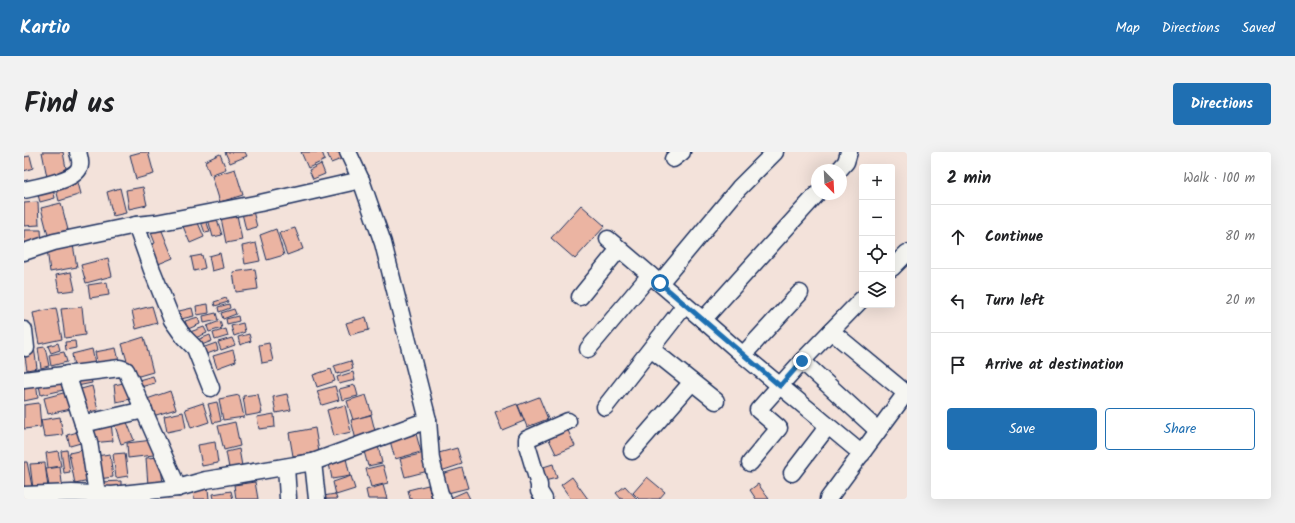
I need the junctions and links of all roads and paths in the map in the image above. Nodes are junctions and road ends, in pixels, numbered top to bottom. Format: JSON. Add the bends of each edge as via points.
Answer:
{"nodes":[{"id":1,"x":78,"y":152,"type":"edge"},
{"id":2,"x":348,"y":152,"type":"edge"},
{"id":3,"x":775,"y":152,"type":"edge"},
{"id":4,"x":849,"y":152,"type":"edge"},
{"id":5,"x":844,"y":164,"type":"edge"},
{"id":6,"x":361,"y":180,"type":"junction"},
{"id":7,"x":24,"y":190,"type":"edge"},
{"id":8,"x":812,"y":200,"type":"edge"},
{"id":9,"x":136,"y":225,"type":"junction"},
{"id":10,"x":24,"y":252,"type":"edge"},
{"id":11,"x":907,"y":253,"type":"edge"},
{"id":12,"x":895,"y":265,"type":"edge"},
{"id":13,"x":655,"y":279,"type":"junction"},
{"id":14,"x":800,"y":293,"type":"dead end"},
{"id":15,"x":580,"y":297,"type":"dead end"},
{"id":16,"x":859,"y":302,"type":"edge"},
{"id":17,"x":685,"y":305,"type":"junction"},
{"id":18,"x":703,"y":320,"type":"junction"},
{"id":19,"x":24,"y":330,"type":"edge"},
{"id":20,"x":831,"y":331,"type":"junction"},
{"id":21,"x":26,"y":348,"type":"dead end"},
{"id":22,"x":588,"y":349,"type":"dead end"},
{"id":23,"x":651,"y":349,"type":"junction"},
{"id":24,"x":743,"y":355,"type":"junction"},
{"id":25,"x":802,"y":361,"type":"junction"},
{"id":26,"x":67,"y":374,"type":"junction"},
{"id":27,"x":24,"y":380,"type":"edge"},
{"id":28,"x":692,"y":382,"type":"junction"},
{"id":29,"x":780,"y":386,"type":"junction"},
{"id":30,"x":211,"y":388,"type":"dead end"},
{"id":31,"x":907,"y":394,"type":"edge"},
{"id":32,"x":716,"y":401,"type":"dead end"},
{"id":33,"x":605,"y":407,"type":"dead end"},
{"id":34,"x":144,"y":410,"type":"junction"},
{"id":35,"x":428,"y":420,"type":"junction"},
{"id":36,"x":568,"y":420,"type":"dead end"},
{"id":37,"x":83,"y":424,"type":"junction"},
{"id":38,"x":828,"y":426,"type":"junction"},
{"id":39,"x":874,"y":427,"type":"dead end"},
{"id":40,"x":632,"y":451,"type":"dead end"},
{"id":41,"x":862,"y":454,"type":"junction"},
{"id":42,"x":313,"y":462,"type":"junction"},
{"id":43,"x":750,"y":463,"type":"dead end"},
{"id":44,"x":286,"y":467,"type":"junction"},
{"id":45,"x":792,"y":473,"type":"dead end"},
{"id":46,"x":178,"y":488,"type":"junction"},
{"id":47,"x":97,"y":494,"type":"junction"},
{"id":48,"x":24,"y":495,"type":"edge"},
{"id":49,"x":288,"y":498,"type":"dead end"},
{"id":50,"x":317,"y":499,"type":"edge"},
{"id":51,"x":443,"y":499,"type":"edge"},
{"id":52,"x":544,"y":499,"type":"edge"},
{"id":53,"x":828,"y":499,"type":"edge"}],
"edges":[{"from":1,"to":7,"type":"street","via":[[80,166],[77,173],[66,179]]},
{"from":2,"to":6,"type":"street"},
{"from":3,"to":13,"type":"street"},
{"from":4,"to":5,"type":"street"},
{"from":6,"to":9,"type":"street","via":[[253,204]]},
{"from":6,"to":35,"type":"street","via":[[384,243]]},
{"from":8,"to":18,"type":"street"},
{"from":9,"to":10,"type":"street","via":[[54,242]]},
{"from":9,"to":30,"type":"street","via":[[172,320],[195,348]]},
{"from":11,"to":12,"type":"street"},
{"from":13,"to":15,"type":"street","via":[[613,244]]},
{"from":13,"to":17,"type":"street"},
{"from":13,"to":22,"type":"street"},
{"from":14,"to":24,"type":"street"},
{"from":16,"to":20,"type":"street"},
{"from":17,"to":18,"type":"street"},
{"from":17,"to":23,"type":"street"},
{"from":18,"to":24,"type":"street"},
{"from":19,"to":21,"type":"street"},
{"from":20,"to":25,"type":"street"},
{"from":20,"to":31,"type":"street"},
{"from":23,"to":28,"type":"street"},
{"from":23,"to":33,"type":"street"},
{"from":24,"to":29,"type":"street"},
{"from":25,"to":29,"type":"street"},
{"from":25,"to":39,"type":"street"},
{"from":26,"to":27,"type":"street"},
{"from":26,"to":34,"type":"street","via":[[120,368],[126,370]]},
{"from":26,"to":37,"type":"street"},
{"from":28,"to":32,"type":"street"},
{"from":28,"to":40,"type":"street"},
{"from":29,"to":38,"type":"street"},
{"from":29,"to":43,"type":"street","via":[[758,410],[779,428]]},
{"from":31,"to":41,"type":"street"},
{"from":34,"to":37,"type":"street"},
{"from":34,"to":46,"type":"street"},
{"from":35,"to":42,"type":"street"},
{"from":35,"to":51,"type":"street","via":[[431,459]]},
{"from":36,"to":52,"type":"street","via":[[527,439],[539,491]]},
{"from":37,"to":47,"type":"street","via":[[89,442]]},
{"from":38,"to":41,"type":"street"},
{"from":38,"to":45,"type":"street"},
{"from":41,"to":53,"type":"street"},
{"from":42,"to":44,"type":"street"},
{"from":42,"to":50,"type":"street"},
{"from":44,"to":46,"type":"street","via":[[206,480]]},
{"from":44,"to":49,"type":"street"},
{"from":46,"to":47,"type":"street","via":[[147,493]]},
{"from":47,"to":48,"type":"street"}]}
